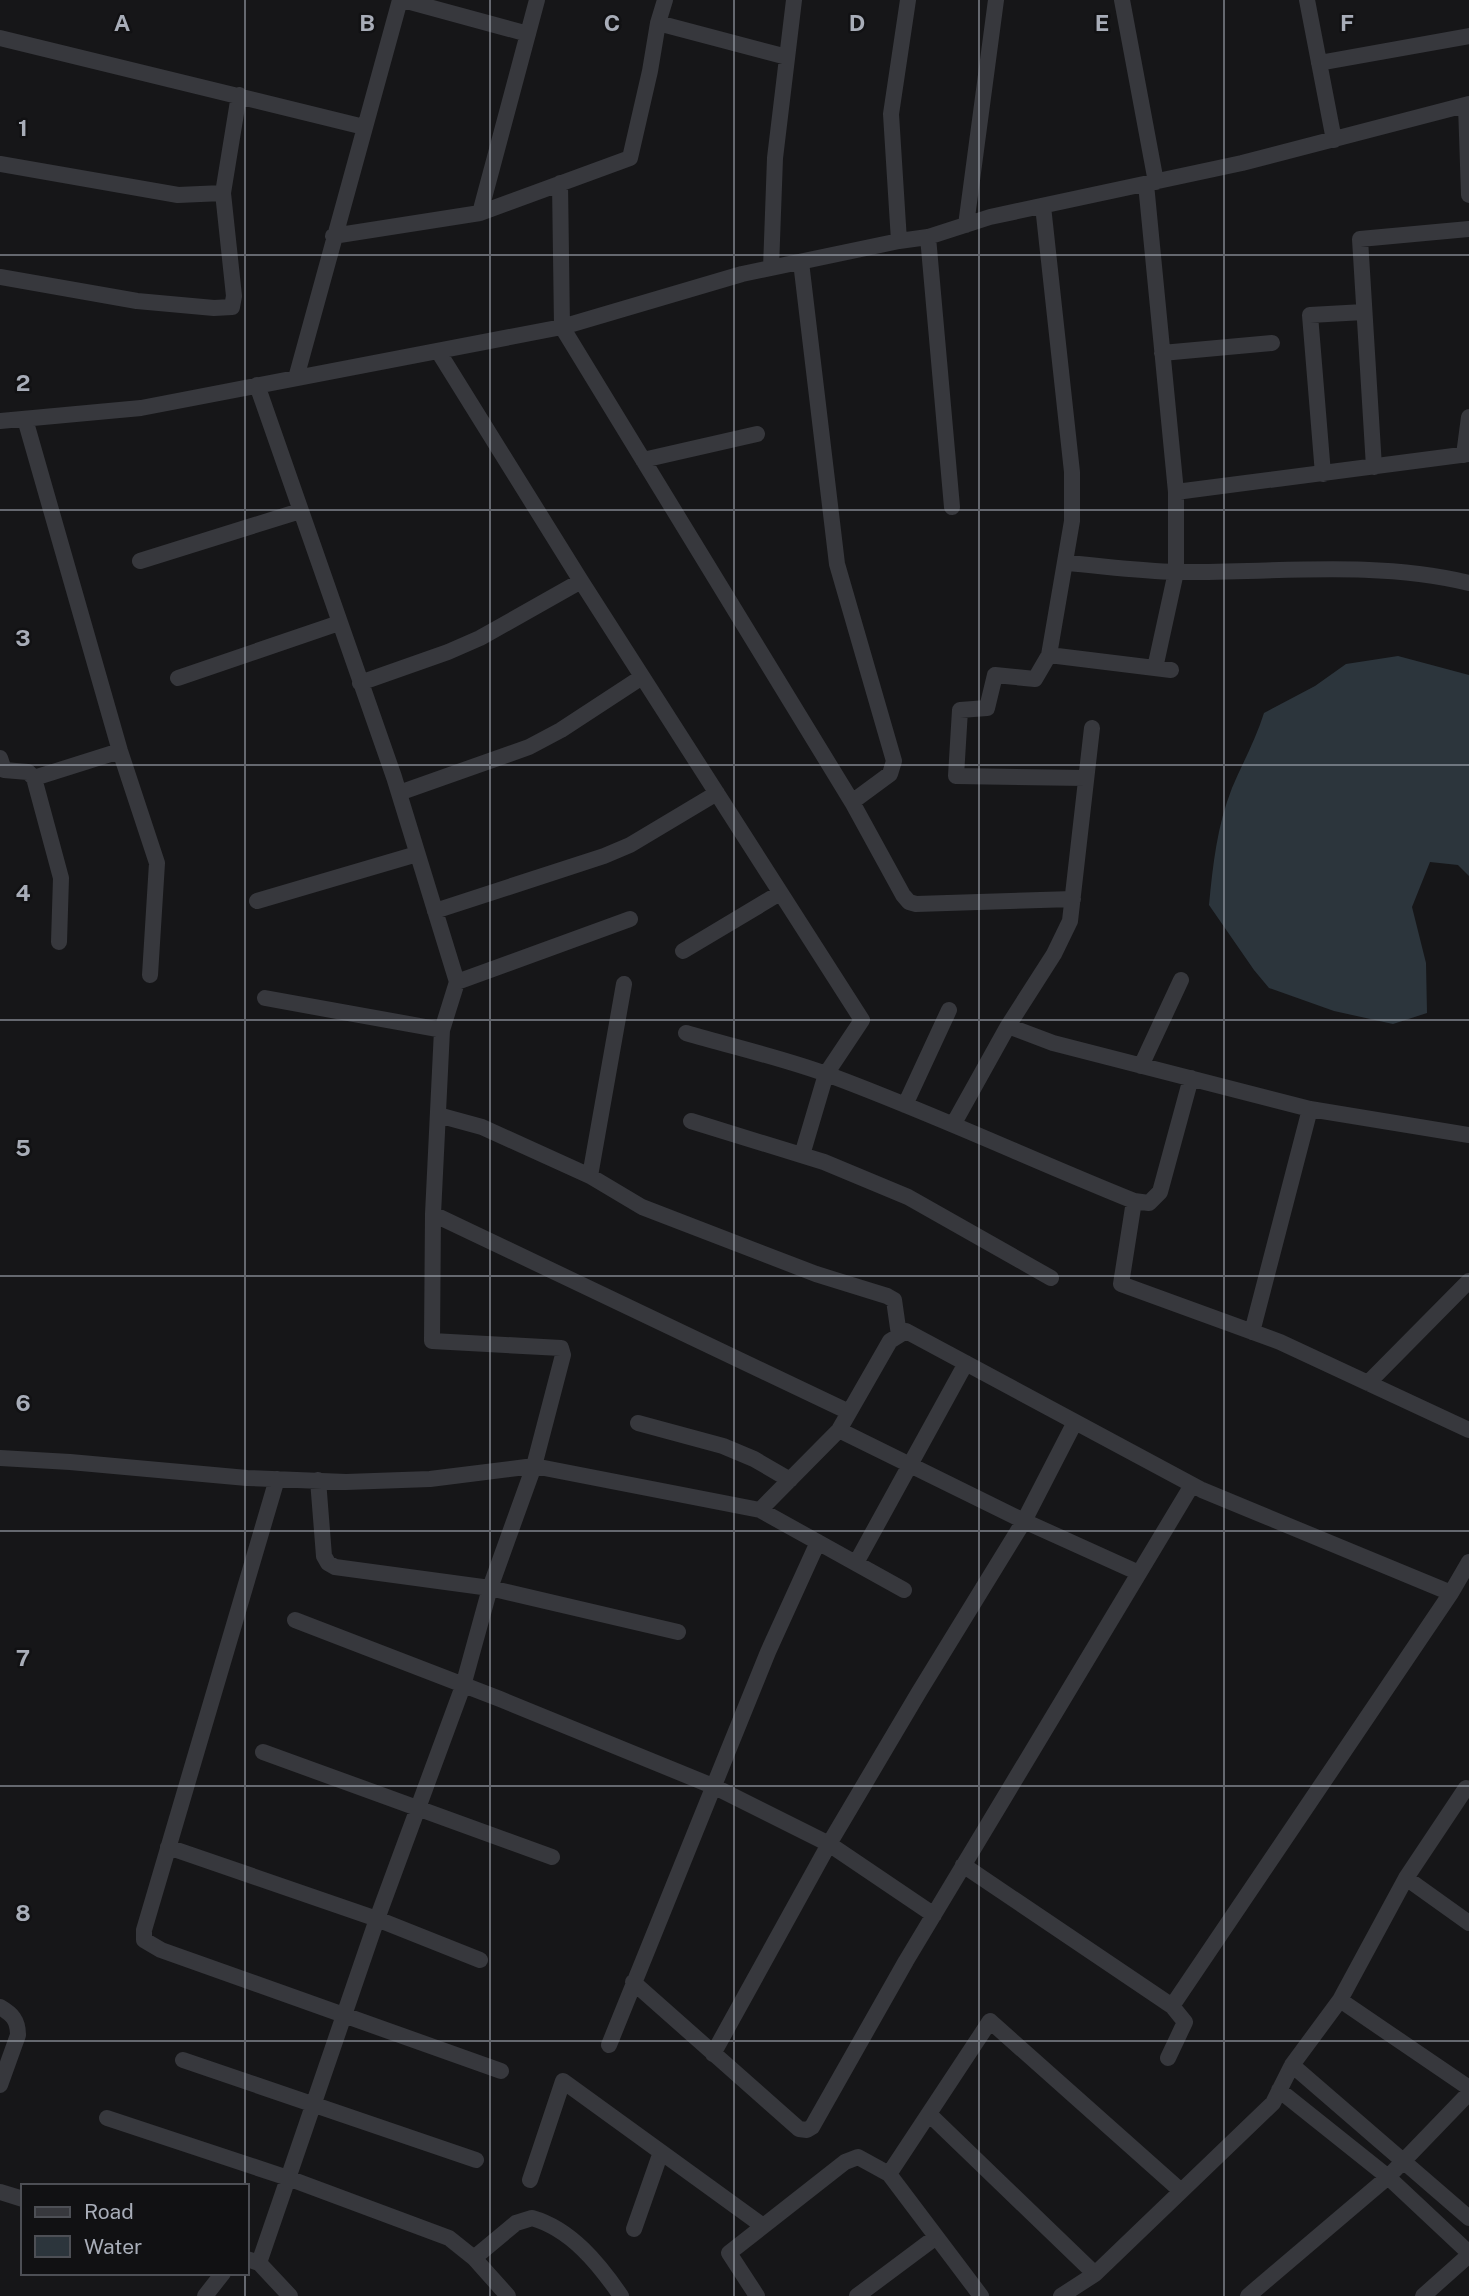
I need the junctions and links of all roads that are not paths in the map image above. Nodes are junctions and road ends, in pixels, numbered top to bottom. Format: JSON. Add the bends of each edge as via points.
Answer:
{"nodes":[{"id":1,"x":402,"y":0,"type":"edge"},
{"id":2,"x":537,"y":0,"type":"edge"},
{"id":3,"x":664,"y":0,"type":"edge"},
{"id":4,"x":794,"y":0,"type":"edge"},
{"id":5,"x":908,"y":0,"type":"edge"},
{"id":6,"x":996,"y":0,"type":"edge"},
{"id":7,"x":1122,"y":0,"type":"edge"},
{"id":8,"x":1307,"y":0,"type":"edge"},
{"id":9,"x":658,"y":23,"type":"junction"},
{"id":10,"x":528,"y":33,"type":"junction"},
{"id":11,"x":1469,"y":36,"type":"edge"},
{"id":12,"x":0,"y":38,"type":"edge"},
{"id":13,"x":787,"y":57,"type":"junction"},
{"id":14,"x":1318,"y":63,"type":"junction"},
{"id":15,"x":239,"y":95,"type":"junction"},
{"id":16,"x":1467,"y":105,"type":"edge"},
{"id":17,"x":364,"y":127,"type":"junction"},
{"id":18,"x":1334,"y":139,"type":"junction"},
{"id":19,"x":0,"y":164,"type":"edge"},
{"id":20,"x":560,"y":183,"type":"junction"},
{"id":21,"x":1151,"y":183,"type":"junction"},
{"id":22,"x":223,"y":192,"type":"junction"},
{"id":23,"x":1469,"y":195,"type":"edge"},
{"id":24,"x":1043,"y":206,"type":"junction"},
{"id":25,"x":480,"y":213,"type":"junction"},
{"id":26,"x":965,"y":225,"type":"junction"},
{"id":27,"x":1469,"y":229,"type":"edge"},
{"id":28,"x":333,"y":236,"type":"junction"},
{"id":29,"x":928,"y":237,"type":"junction"},
{"id":30,"x":899,"y":241,"type":"junction"},
{"id":31,"x":801,"y":262,"type":"junction"},
{"id":32,"x":771,"y":268,"type":"junction"},
{"id":33,"x":0,"y":277,"type":"edge"},
{"id":34,"x":1364,"y":312,"type":"junction"},
{"id":35,"x":562,"y":327,"type":"junction"},
{"id":36,"x":1272,"y":344,"type":"dead end"},
{"id":37,"x":438,"y":351,"type":"junction"},
{"id":38,"x":1163,"y":353,"type":"junction"},
{"id":39,"x":296,"y":378,"type":"junction"},
{"id":40,"x":257,"y":386,"type":"junction"},
{"id":41,"x":1469,"y":417,"type":"edge"},
{"id":42,"x":25,"y":419,"type":"junction"},
{"id":43,"x":0,"y":421,"type":"edge"},
{"id":44,"x":757,"y":434,"type":"dead end"},
{"id":45,"x":1466,"y":454,"type":"edge"},
{"id":46,"x":643,"y":460,"type":"junction"},
{"id":47,"x":1374,"y":467,"type":"junction"},
{"id":48,"x":1323,"y":474,"type":"junction"},
{"id":49,"x":1175,"y":492,"type":"junction"},
{"id":50,"x":952,"y":508,"type":"dead end"},
{"id":51,"x":300,"y":511,"type":"junction"},
{"id":52,"x":140,"y":561,"type":"dead end"},
{"id":53,"x":1066,"y":563,"type":"junction"},
{"id":54,"x":1176,"y":572,"type":"junction"},
{"id":55,"x":582,"y":581,"type":"junction"},
{"id":56,"x":1469,"y":583,"type":"edge"},
{"id":57,"x":339,"y":623,"type":"junction"},
{"id":58,"x":1049,"y":655,"type":"junction"},
{"id":59,"x":642,"y":677,"type":"junction"},
{"id":60,"x":178,"y":678,"type":"dead end"},
{"id":61,"x":360,"y":683,"type":"junction"},
{"id":62,"x":1092,"y":728,"type":"dead end"},
{"id":63,"x":120,"y":751,"type":"junction"},
{"id":64,"x":0,"y":758,"type":"edge"},
{"id":65,"x":34,"y":778,"type":"junction"},
{"id":66,"x":1086,"y":778,"type":"junction"},
{"id":67,"x":399,"y":793,"type":"junction"},
{"id":68,"x":717,"y":793,"type":"junction"},
{"id":69,"x":852,"y":802,"type":"junction"},
{"id":70,"x":417,"y":854,"type":"junction"},
{"id":71,"x":780,"y":892,"type":"junction"},
{"id":72,"x":1073,"y":899,"type":"junction"},
{"id":73,"x":257,"y":901,"type":"dead end"},
{"id":74,"x":435,"y":911,"type":"junction"},
{"id":75,"x":630,"y":919,"type":"dead end"},
{"id":76,"x":59,"y":942,"type":"dead end"},
{"id":77,"x":683,"y":951,"type":"dead end"},
{"id":78,"x":150,"y":975,"type":"dead end"},
{"id":79,"x":1181,"y":980,"type":"dead end"},
{"id":80,"x":457,"y":982,"type":"junction"},
{"id":81,"x":624,"y":984,"type":"dead end"},
{"id":82,"x":265,"y":998,"type":"dead end"},
{"id":83,"x":949,"y":1010,"type":"dead end"},
{"id":84,"x":1008,"y":1026,"type":"junction"},
{"id":85,"x":442,"y":1030,"type":"junction"},
{"id":86,"x":686,"y":1033,"type":"dead end"},
{"id":87,"x":1141,"y":1066,"type":"junction"},
{"id":88,"x":826,"y":1074,"type":"junction"},
{"id":89,"x":1191,"y":1078,"type":"junction"},
{"id":90,"x":905,"y":1105,"type":"junction"},
{"id":91,"x":1310,"y":1109,"type":"junction"},
{"id":92,"x":438,"y":1115,"type":"junction"},
{"id":93,"x":691,"y":1121,"type":"dead end"},
{"id":94,"x":954,"y":1124,"type":"junction"},
{"id":95,"x":1469,"y":1135,"type":"edge"},
{"id":96,"x":802,"y":1155,"type":"junction"},
{"id":97,"x":590,"y":1176,"type":"junction"},
{"id":98,"x":1134,"y":1201,"type":"junction"},
{"id":99,"x":433,"y":1214,"type":"junction"},
{"id":100,"x":1051,"y":1278,"type":"dead end"},
{"id":101,"x":1469,"y":1281,"type":"edge"},
{"id":102,"x":1252,"y":1332,"type":"junction"},
{"id":103,"x":899,"y":1335,"type":"junction"},
{"id":104,"x":966,"y":1363,"type":"junction"},
{"id":105,"x":1367,"y":1383,"type":"junction"},
{"id":106,"x":849,"y":1412,"type":"junction"},
{"id":107,"x":1075,"y":1422,"type":"junction"},
{"id":108,"x":638,"y":1423,"type":"dead end"},
{"id":109,"x":839,"y":1430,"type":"junction"},
{"id":110,"x":1469,"y":1430,"type":"edge"},
{"id":111,"x":0,"y":1458,"type":"edge"},
{"id":112,"x":909,"y":1464,"type":"junction"},
{"id":113,"x":534,"y":1466,"type":"junction"},
{"id":114,"x":278,"y":1479,"type":"junction"},
{"id":115,"x":317,"y":1480,"type":"junction"},
{"id":116,"x":790,"y":1480,"type":"junction"},
{"id":117,"x":1192,"y":1485,"type":"junction"},
{"id":118,"x":760,"y":1510,"type":"junction"},
{"id":119,"x":1024,"y":1521,"type":"junction"},
{"id":120,"x":818,"y":1542,"type":"junction"},
{"id":121,"x":1469,"y":1562,"type":"edge"},
{"id":122,"x":856,"y":1563,"type":"junction"},
{"id":123,"x":1139,"y":1573,"type":"junction"},
{"id":124,"x":490,"y":1588,"type":"junction"},
{"id":125,"x":904,"y":1590,"type":"dead end"},
{"id":126,"x":1451,"y":1592,"type":"junction"},
{"id":127,"x":295,"y":1620,"type":"dead end"},
{"id":128,"x":678,"y":1632,"type":"dead end"},
{"id":129,"x":463,"y":1686,"type":"junction"},
{"id":130,"x":263,"y":1752,"type":"dead end"},
{"id":131,"x":715,"y":1787,"type":"junction"},
{"id":132,"x":1469,"y":1790,"type":"edge"},
{"id":133,"x":418,"y":1807,"type":"junction"},
{"id":134,"x":829,"y":1844,"type":"junction"},
{"id":135,"x":168,"y":1847,"type":"junction"},
{"id":136,"x":552,"y":1857,"type":"dead end"},
{"id":137,"x":964,"y":1865,"type":"junction"},
{"id":138,"x":1406,"y":1878,"type":"junction"},
{"id":139,"x":934,"y":1915,"type":"junction"},
{"id":140,"x":377,"y":1919,"type":"junction"},
{"id":141,"x":1469,"y":1923,"type":"edge"},
{"id":142,"x":480,"y":1960,"type":"dead end"},
{"id":143,"x":633,"y":1983,"type":"junction"},
{"id":144,"x":1340,"y":2000,"type":"junction"},
{"id":145,"x":1172,"y":2006,"type":"junction"},
{"id":146,"x":0,"y":2007,"type":"edge"},
{"id":147,"x":345,"y":2015,"type":"junction"},
{"id":148,"x":609,"y":2045,"type":"dead end"},
{"id":149,"x":713,"y":2054,"type":"junction"},
{"id":150,"x":1168,"y":2058,"type":"dead end"},
{"id":151,"x":184,"y":2060,"type":"dead end"},
{"id":152,"x":1292,"y":2065,"type":"junction"},
{"id":153,"x":501,"y":2071,"type":"dead end"},
{"id":154,"x":0,"y":2085,"type":"edge"},
{"id":155,"x":1469,"y":2088,"type":"edge"},
{"id":156,"x":1279,"y":2090,"type":"junction"},
{"id":157,"x":1469,"y":2094,"type":"edge"},
{"id":158,"x":314,"y":2105,"type":"junction"},
{"id":159,"x":929,"y":2114,"type":"junction"},
{"id":160,"x":107,"y":2118,"type":"dead end"},
{"id":161,"x":661,"y":2152,"type":"junction"},
{"id":162,"x":476,"y":2160,"type":"dead end"},
{"id":163,"x":1403,"y":2161,"type":"junction"},
{"id":164,"x":889,"y":2174,"type":"junction"},
{"id":165,"x":1388,"y":2177,"type":"junction"},
{"id":166,"x":289,"y":2178,"type":"junction"},
{"id":167,"x":530,"y":2180,"type":"dead end"},
{"id":168,"x":1181,"y":2191,"type":"junction"},
{"id":169,"x":0,"y":2192,"type":"edge"},
{"id":170,"x":21,"y":2198,"type":"edge"},
{"id":171,"x":1469,"y":2218,"type":"edge"},
{"id":172,"x":763,"y":2226,"type":"junction"},
{"id":173,"x":634,"y":2229,"type":"dead end"},
{"id":174,"x":936,"y":2237,"type":"junction"},
{"id":175,"x":1469,"y":2254,"type":"edge"},
{"id":176,"x":474,"y":2258,"type":"junction"},
{"id":177,"x":253,"y":2261,"type":"edge"},
{"id":178,"x":1095,"y":2274,"type":"junction"},
{"id":179,"x":221,"y":2275,"type":"edge"},
{"id":180,"x":205,"y":2296,"type":"edge"},
{"id":181,"x":290,"y":2296,"type":"edge"},
{"id":182,"x":508,"y":2296,"type":"edge"},
{"id":183,"x":621,"y":2296,"type":"edge"},
{"id":184,"x":757,"y":2296,"type":"edge"},
{"id":185,"x":857,"y":2296,"type":"edge"},
{"id":186,"x":981,"y":2296,"type":"edge"},
{"id":187,"x":1061,"y":2296,"type":"edge"},
{"id":188,"x":1248,"y":2296,"type":"edge"},
{"id":189,"x":1423,"y":2296,"type":"edge"}],
"edges":[{"from":1,"to":10,"type":"street"},
{"from":1,"to":17,"type":"street"},
{"from":2,"to":10,"type":"street"},
{"from":3,"to":9,"type":"street"},
{"from":4,"to":13,"type":"street"},
{"from":5,"to":30,"type":"street","via":[[891,114]]},
{"from":6,"to":26,"type":"street"},
{"from":7,"to":21,"type":"street"},
{"from":8,"to":14,"type":"street"},
{"from":9,"to":13,"type":"street"},
{"from":9,"to":20,"type":"street","via":[[630,158]]},
{"from":10,"to":25,"type":"street"},
{"from":11,"to":14,"type":"street"},
{"from":12,"to":15,"type":"street"},
{"from":13,"to":32,"type":"street","via":[[775,158]]},
{"from":14,"to":18,"type":"street"},
{"from":15,"to":17,"type":"street"},
{"from":15,"to":22,"type":"street"},
{"from":16,"to":18,"type":"street"},
{"from":16,"to":23,"type":"street"},
{"from":17,"to":28,"type":"street"},
{"from":18,"to":21,"type":"street"},
{"from":19,"to":22,"type":"street","via":[[178,195]]},
{"from":20,"to":25,"type":"street"},
{"from":20,"to":35,"type":"street"},
{"from":21,"to":24,"type":"street"},
{"from":21,"to":38,"type":"street"},
{"from":22,"to":33,"type":"street","via":[[232,307],[137,301]]},
{"from":24,"to":26,"type":"street"},
{"from":24,"to":53,"type":"street","via":[[1072,472]]},
{"from":25,"to":28,"type":"street"},
{"from":26,"to":29,"type":"street"},
{"from":27,"to":34,"type":"street","via":[[1360,239]]},
{"from":28,"to":39,"type":"street"},
{"from":29,"to":30,"type":"street"},
{"from":29,"to":50,"type":"street"},
{"from":30,"to":31,"type":"street"},
{"from":31,"to":32,"type":"street"},
{"from":31,"to":69,"type":"street","via":[[837,564],[894,761],[890,774]]},
{"from":32,"to":35,"type":"street"},
{"from":34,"to":47,"type":"street"},
{"from":34,"to":48,"type":"street","via":[[1310,314]]},
{"from":35,"to":37,"type":"street"},
{"from":35,"to":46,"type":"street"},
{"from":36,"to":38,"type":"street"},
{"from":37,"to":39,"type":"street"},
{"from":37,"to":55,"type":"street"},
{"from":38,"to":49,"type":"street"},
{"from":39,"to":40,"type":"street"},
{"from":40,"to":42,"type":"street","via":[[141,408]]},
{"from":40,"to":51,"type":"street"},
{"from":41,"to":45,"type":"street"},
{"from":42,"to":43,"type":"street"},
{"from":42,"to":63,"type":"street"},
{"from":44,"to":46,"type":"street"},
{"from":45,"to":47,"type":"street"},
{"from":46,"to":69,"type":"street"},
{"from":47,"to":48,"type":"street"},
{"from":48,"to":49,"type":"street"},
{"from":49,"to":54,"type":"street"},
{"from":51,"to":52,"type":"street"},
{"from":51,"to":57,"type":"street"},
{"from":53,"to":54,"type":"street"},
{"from":53,"to":58,"type":"street"},
{"from":54,"to":56,"type":"street","via":[[1373,570]]},
{"from":54,"to":58,"type":"street","via":[[1163,669]]},
{"from":55,"to":59,"type":"street"},
{"from":55,"to":61,"type":"street","via":[[480,638]]},
{"from":57,"to":60,"type":"street"},
{"from":57,"to":61,"type":"street"},
{"from":58,"to":66,"type":"street","via":[[1035,678],[995,675],[987,708],[960,710],[956,776]]},
{"from":59,"to":67,"type":"street","via":[[529,747]]},
{"from":59,"to":68,"type":"street"},
{"from":61,"to":67,"type":"street"},
{"from":62,"to":66,"type":"street"},
{"from":63,"to":65,"type":"street"},
{"from":63,"to":78,"type":"street","via":[[156,863]]},
{"from":64,"to":65,"type":"street","via":[[4,770],[28,772]]},
{"from":65,"to":76,"type":"street","via":[[61,878]]},
{"from":66,"to":72,"type":"street"},
{"from":67,"to":70,"type":"street"},
{"from":68,"to":71,"type":"street"},
{"from":68,"to":74,"type":"street","via":[[604,856]]},
{"from":69,"to":72,"type":"street","via":[[909,902]]},
{"from":70,"to":73,"type":"street"},
{"from":70,"to":74,"type":"street"},
{"from":71,"to":77,"type":"street"},
{"from":71,"to":88,"type":"street","via":[[862,1020]]},
{"from":72,"to":84,"type":"street","via":[[1070,921],[1054,954]]},
{"from":74,"to":80,"type":"street"},
{"from":75,"to":80,"type":"street"},
{"from":79,"to":87,"type":"street"},
{"from":80,"to":85,"type":"street"},
{"from":81,"to":97,"type":"street"},
{"from":82,"to":85,"type":"street"},
{"from":83,"to":90,"type":"street"},
{"from":84,"to":87,"type":"street"},
{"from":84,"to":94,"type":"street"},
{"from":85,"to":92,"type":"street"},
{"from":86,"to":88,"type":"street"},
{"from":87,"to":89,"type":"street"},
{"from":88,"to":90,"type":"street"},
{"from":88,"to":96,"type":"street"},
{"from":89,"to":91,"type":"street"},
{"from":89,"to":98,"type":"street","via":[[1160,1192],[1149,1203]]},
{"from":90,"to":94,"type":"street"},
{"from":91,"to":95,"type":"street"},
{"from":91,"to":102,"type":"street"},
{"from":92,"to":97,"type":"street","via":[[482,1127]]},
{"from":92,"to":99,"type":"street"},
{"from":93,"to":96,"type":"street"},
{"from":94,"to":98,"type":"street"},
{"from":96,"to":100,"type":"street","via":[[908,1197]]},
{"from":97,"to":103,"type":"street","via":[[642,1207],[816,1274],[887,1296],[894,1300]]},
{"from":98,"to":102,"type":"street","via":[[1121,1284]]},
{"from":99,"to":106,"type":"street"},
{"from":99,"to":113,"type":"street","via":[[432,1341],[561,1348],[563,1355]]},
{"from":101,"to":105,"type":"street"},
{"from":102,"to":105,"type":"street"},
{"from":103,"to":104,"type":"street","via":[[906,1331]]},
{"from":103,"to":106,"type":"street","via":[[890,1341]]},
{"from":104,"to":107,"type":"street"},
{"from":104,"to":112,"type":"street"},
{"from":105,"to":110,"type":"street"},
{"from":106,"to":109,"type":"street"},
{"from":107,"to":117,"type":"street"},
{"from":107,"to":119,"type":"street"},
{"from":108,"to":116,"type":"street","via":[[723,1446]]},
{"from":109,"to":112,"type":"street"},
{"from":109,"to":116,"type":"street"},
{"from":111,"to":114,"type":"street"},
{"from":112,"to":119,"type":"street"},
{"from":112,"to":122,"type":"street"},
{"from":113,"to":115,"type":"street","via":[[430,1479]]},
{"from":113,"to":118,"type":"street"},
{"from":113,"to":124,"type":"street"},
{"from":114,"to":115,"type":"street"},
{"from":114,"to":135,"type":"street"},
{"from":115,"to":124,"type":"street","via":[[322,1547],[328,1563],[343,1569]]},
{"from":116,"to":118,"type":"street"},
{"from":117,"to":123,"type":"street"},
{"from":117,"to":126,"type":"street"},
{"from":118,"to":120,"type":"street"},
{"from":119,"to":123,"type":"street"},
{"from":119,"to":134,"type":"street"},
{"from":120,"to":122,"type":"street"},
{"from":120,"to":131,"type":"street"},
{"from":121,"to":126,"type":"street"},
{"from":122,"to":125,"type":"street"},
{"from":123,"to":137,"type":"street"},
{"from":124,"to":128,"type":"street"},
{"from":124,"to":129,"type":"street"},
{"from":126,"to":145,"type":"street"},
{"from":127,"to":129,"type":"street"},
{"from":129,"to":131,"type":"street"},
{"from":129,"to":133,"type":"street"},
{"from":130,"to":133,"type":"street"},
{"from":131,"to":134,"type":"street"},
{"from":131,"to":143,"type":"street"},
{"from":132,"to":138,"type":"street","via":[[1466,1788]]},
{"from":133,"to":136,"type":"street"},
{"from":133,"to":140,"type":"street"},
{"from":134,"to":139,"type":"street"},
{"from":134,"to":149,"type":"street"},
{"from":135,"to":140,"type":"street"},
{"from":135,"to":147,"type":"street","via":[[144,1930],[147,1943]]},
{"from":137,"to":139,"type":"street"},
{"from":137,"to":145,"type":"street"},
{"from":138,"to":141,"type":"street"},
{"from":138,"to":144,"type":"street"},
{"from":139,"to":149,"type":"street","via":[[812,2127],[799,2129]]},
{"from":140,"to":142,"type":"street"},
{"from":140,"to":147,"type":"street"},
{"from":143,"to":148,"type":"street"},
{"from":143,"to":149,"type":"street"},
{"from":144,"to":152,"type":"street"},
{"from":144,"to":155,"type":"street"},
{"from":145,"to":150,"type":"street","via":[[1185,2022]]},
{"from":146,"to":154,"type":"street","via":[[18,2027]]},
{"from":147,"to":153,"type":"street"},
{"from":147,"to":158,"type":"street"},
{"from":151,"to":158,"type":"street"},
{"from":152,"to":156,"type":"street"},
{"from":152,"to":163,"type":"street"},
{"from":156,"to":165,"type":"street"},
{"from":156,"to":168,"type":"street","via":[[1273,2104]]},
{"from":157,"to":163,"type":"street"},
{"from":158,"to":162,"type":"street"},
{"from":158,"to":166,"type":"street"},
{"from":159,"to":164,"type":"street"},
{"from":159,"to":168,"type":"street","via":[[990,2021]]},
{"from":159,"to":178,"type":"street"},
{"from":160,"to":166,"type":"street"},
{"from":161,"to":167,"type":"street","via":[[563,2081]]},
{"from":161,"to":172,"type":"street"},
{"from":161,"to":173,"type":"street"},
{"from":163,"to":165,"type":"street"},
{"from":163,"to":171,"type":"street"},
{"from":164,"to":172,"type":"street","via":[[859,2157],[845,2162]]},
{"from":164,"to":174,"type":"street"},
{"from":165,"to":175,"type":"street"},
{"from":165,"to":188,"type":"street"},
{"from":166,"to":176,"type":"street","via":[[449,2238]]},
{"from":166,"to":177,"type":"street"},
{"from":168,"to":178,"type":"street"},
{"from":169,"to":170,"type":"street"},
{"from":172,"to":184,"type":"street","via":[[729,2253]]},
{"from":174,"to":185,"type":"street"},
{"from":174,"to":186,"type":"street"},
{"from":175,"to":189,"type":"street"},
{"from":176,"to":182,"type":"street"},
{"from":176,"to":183,"type":"street","via":[[516,2222],[532,2218],[585,2250]]},
{"from":177,"to":181,"type":"street"},
{"from":178,"to":187,"type":"street"},
{"from":179,"to":180,"type":"street"}]}
